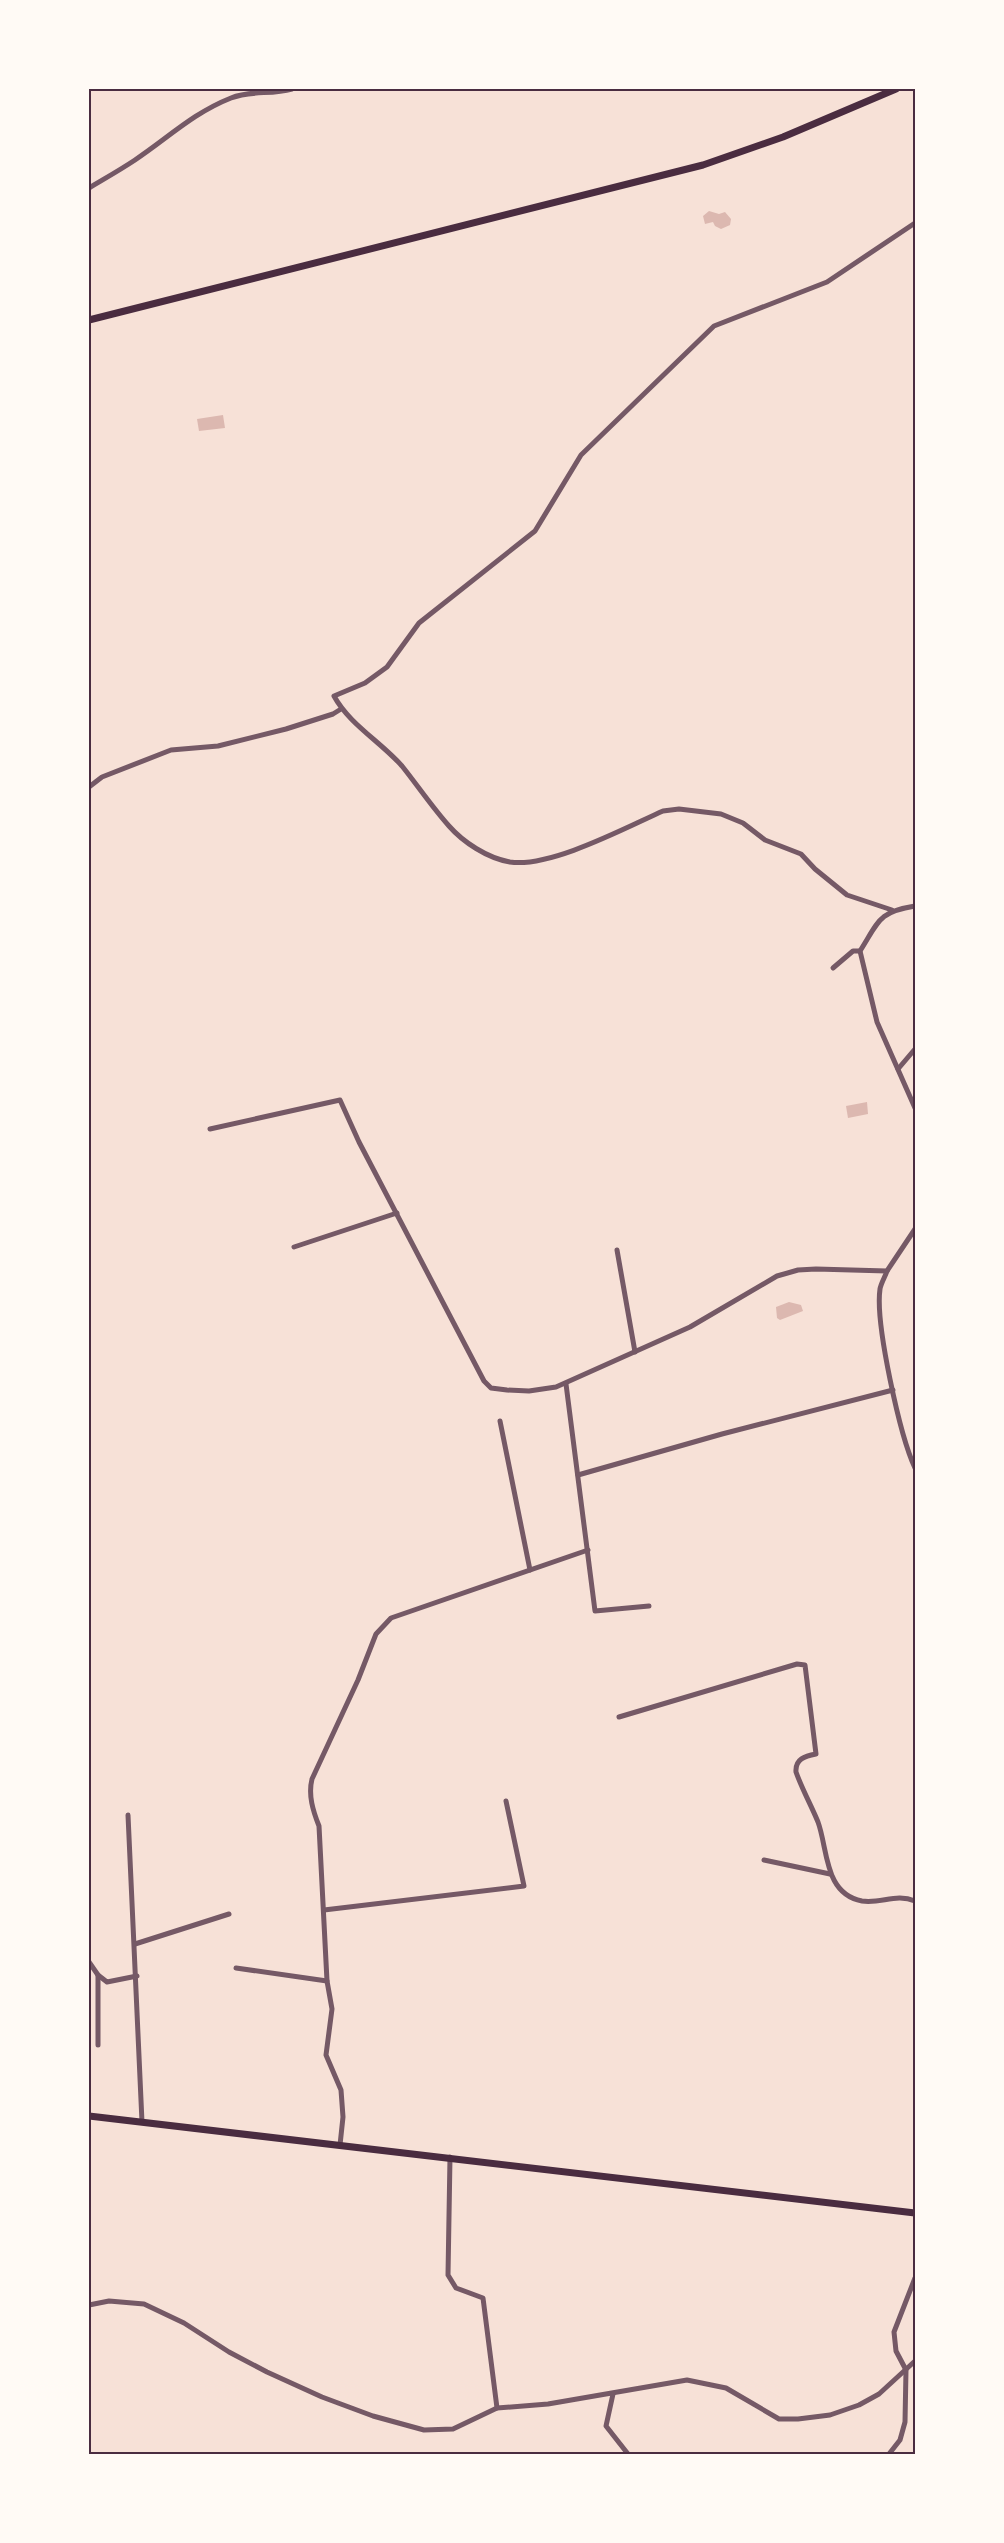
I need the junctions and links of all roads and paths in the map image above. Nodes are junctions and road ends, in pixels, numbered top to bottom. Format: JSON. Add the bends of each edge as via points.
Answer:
{"nodes":[{"id":1,"x":292,"y":89,"type":"edge"},
{"id":2,"x":896,"y":89,"type":"edge"},
{"id":3,"x":250,"y":91,"type":"edge"},
{"id":4,"x":89,"y":188,"type":"edge"},
{"id":5,"x":915,"y":223,"type":"edge"},
{"id":6,"x":89,"y":320,"type":"edge"},
{"id":7,"x":341,"y":709,"type":"junction"},
{"id":8,"x":89,"y":787,"type":"edge"},
{"id":9,"x":915,"y":906,"type":"edge"},
{"id":10,"x":892,"y":910,"type":"junction"},
{"id":11,"x":860,"y":951,"type":"junction"},
{"id":12,"x":833,"y":968,"type":"dead end"},
{"id":13,"x":915,"y":1049,"type":"edge"},
{"id":14,"x":898,"y":1069,"type":"junction"},
{"id":15,"x":915,"y":1108,"type":"edge"},
{"id":16,"x":210,"y":1129,"type":"dead end"},
{"id":17,"x":397,"y":1213,"type":"junction"},
{"id":18,"x":915,"y":1228,"type":"edge"},
{"id":19,"x":294,"y":1247,"type":"dead end"},
{"id":20,"x":617,"y":1250,"type":"dead end"},
{"id":21,"x":887,"y":1271,"type":"junction"},
{"id":22,"x":634,"y":1352,"type":"junction"},
{"id":23,"x":566,"y":1384,"type":"junction"},
{"id":24,"x":893,"y":1390,"type":"junction"},
{"id":25,"x":500,"y":1421,"type":"dead end"},
{"id":26,"x":915,"y":1468,"type":"edge"},
{"id":27,"x":578,"y":1475,"type":"junction"},
{"id":28,"x":588,"y":1550,"type":"junction"},
{"id":29,"x":530,"y":1570,"type":"junction"},
{"id":30,"x":649,"y":1606,"type":"dead end"},
{"id":31,"x":619,"y":1717,"type":"dead end"},
{"id":32,"x":506,"y":1801,"type":"dead end"},
{"id":33,"x":128,"y":1815,"type":"dead end"},
{"id":34,"x":764,"y":1860,"type":"dead end"},
{"id":35,"x":830,"y":1874,"type":"junction"},
{"id":36,"x":915,"y":1902,"type":"edge"},
{"id":37,"x":324,"y":1910,"type":"junction"},
{"id":38,"x":229,"y":1914,"type":"dead end"},
{"id":39,"x":135,"y":1944,"type":"junction"},
{"id":40,"x":89,"y":1962,"type":"edge"},
{"id":41,"x":236,"y":1968,"type":"dead end"},
{"id":42,"x":98,"y":1975,"type":"junction"},
{"id":43,"x":137,"y":1976,"type":"junction"},
{"id":44,"x":327,"y":1981,"type":"junction"},
{"id":45,"x":98,"y":2045,"type":"dead end"},
{"id":46,"x":89,"y":2116,"type":"edge"},
{"id":47,"x":142,"y":2122,"type":"junction"},
{"id":48,"x":340,"y":2145,"type":"junction"},
{"id":49,"x":450,"y":2157,"type":"junction"},
{"id":50,"x":915,"y":2213,"type":"edge"},
{"id":51,"x":915,"y":2278,"type":"edge"},
{"id":52,"x":89,"y":2305,"type":"edge"},
{"id":53,"x":915,"y":2362,"type":"edge"},
{"id":54,"x":906,"y":2370,"type":"junction"},
{"id":55,"x":613,"y":2394,"type":"junction"},
{"id":56,"x":497,"y":2408,"type":"junction"},
{"id":57,"x":628,"y":2454,"type":"edge"},
{"id":58,"x":889,"y":2454,"type":"edge"}],
"edges":[{"from":1,"to":3,"type":"street","via":[[275,93]]},
{"from":2,"to":6,"type":"main road","via":[[783,137],[704,165]]},
{"from":3,"to":4,"type":"street","via":[[194,117],[136,160]]},
{"from":5,"to":7,"type":"street","via":[[826,282],[714,326],[581,455],[535,531],[419,623],[387,667],[365,683],[334,696]]},
{"from":7,"to":8,"type":"street","via":[[286,729],[218,746],[165,752],[102,777]]},
{"from":7,"to":10,"type":"street","via":[[388,749],[449,826],[490,856],[526,863],[555,856],[663,811],[679,809],[721,814],[743,823],[765,840],[801,854],[847,895]]},
{"from":9,"to":10,"type":"street"},
{"from":10,"to":11,"type":"street","via":[[876,924]]},
{"from":11,"to":12,"type":"street","via":[[853,951]]},
{"from":11,"to":14,"type":"street","via":[[877,1022]]},
{"from":13,"to":14,"type":"street"},
{"from":14,"to":15,"type":"street"},
{"from":16,"to":17,"type":"street","via":[[340,1100]]},
{"from":17,"to":19,"type":"street"},
{"from":17,"to":23,"type":"street","via":[[484,1381],[491,1388],[529,1391]]},
{"from":18,"to":21,"type":"street"},
{"from":20,"to":22,"type":"street"},
{"from":21,"to":22,"type":"street","via":[[816,1269],[777,1276],[690,1327]]},
{"from":21,"to":24,"type":"street","via":[[880,1288],[880,1303],[882,1334]]},
{"from":22,"to":23,"type":"street"},
{"from":23,"to":27,"type":"street"},
{"from":24,"to":26,"type":"street"},
{"from":24,"to":27,"type":"street"},
{"from":25,"to":29,"type":"street"},
{"from":27,"to":28,"type":"street"},
{"from":28,"to":29,"type":"street"},
{"from":28,"to":30,"type":"street","via":[[596,1611]]},
{"from":29,"to":37,"type":"street","via":[[391,1618],[376,1634],[310,1788],[312,1810],[319,1826]]},
{"from":31,"to":35,"type":"street","via":[[797,1664],[805,1665],[816,1754],[801,1758],[796,1772],[818,1822]]},
{"from":32,"to":37,"type":"street","via":[[524,1886]]},
{"from":33,"to":39,"type":"street"},
{"from":34,"to":35,"type":"street"},
{"from":35,"to":36,"type":"street","via":[[844,1891],[862,1900],[896,1897]]},
{"from":37,"to":44,"type":"street"},
{"from":38,"to":39,"type":"street"},
{"from":39,"to":43,"type":"street"},
{"from":40,"to":42,"type":"street"},
{"from":41,"to":44,"type":"street"},
{"from":42,"to":43,"type":"street","via":[[107,1982]]},
{"from":42,"to":45,"type":"street"},
{"from":43,"to":47,"type":"street"},
{"from":44,"to":48,"type":"street","via":[[332,2009],[326,2055],[341,2090]]},
{"from":46,"to":47,"type":"main road"},
{"from":47,"to":48,"type":"main road"},
{"from":48,"to":49,"type":"main road"},
{"from":49,"to":50,"type":"main road"},
{"from":49,"to":56,"type":"street","via":[[448,2275],[456,2288],[483,2298]]},
{"from":51,"to":54,"type":"street","via":[[894,2332],[896,2351]]},
{"from":52,"to":56,"type":"street","via":[[109,2301],[144,2304],[184,2323],[229,2352],[313,2393],[424,2430],[453,2428]]},
{"from":53,"to":54,"type":"street"},
{"from":54,"to":55,"type":"street","via":[[879,2394],[859,2405],[830,2415],[798,2419],[778,2419],[726,2388],[688,2380]]},
{"from":54,"to":58,"type":"street","via":[[906,2422],[900,2440]]},
{"from":55,"to":56,"type":"street"},
{"from":55,"to":57,"type":"street","via":[[606,2426]]}]}
